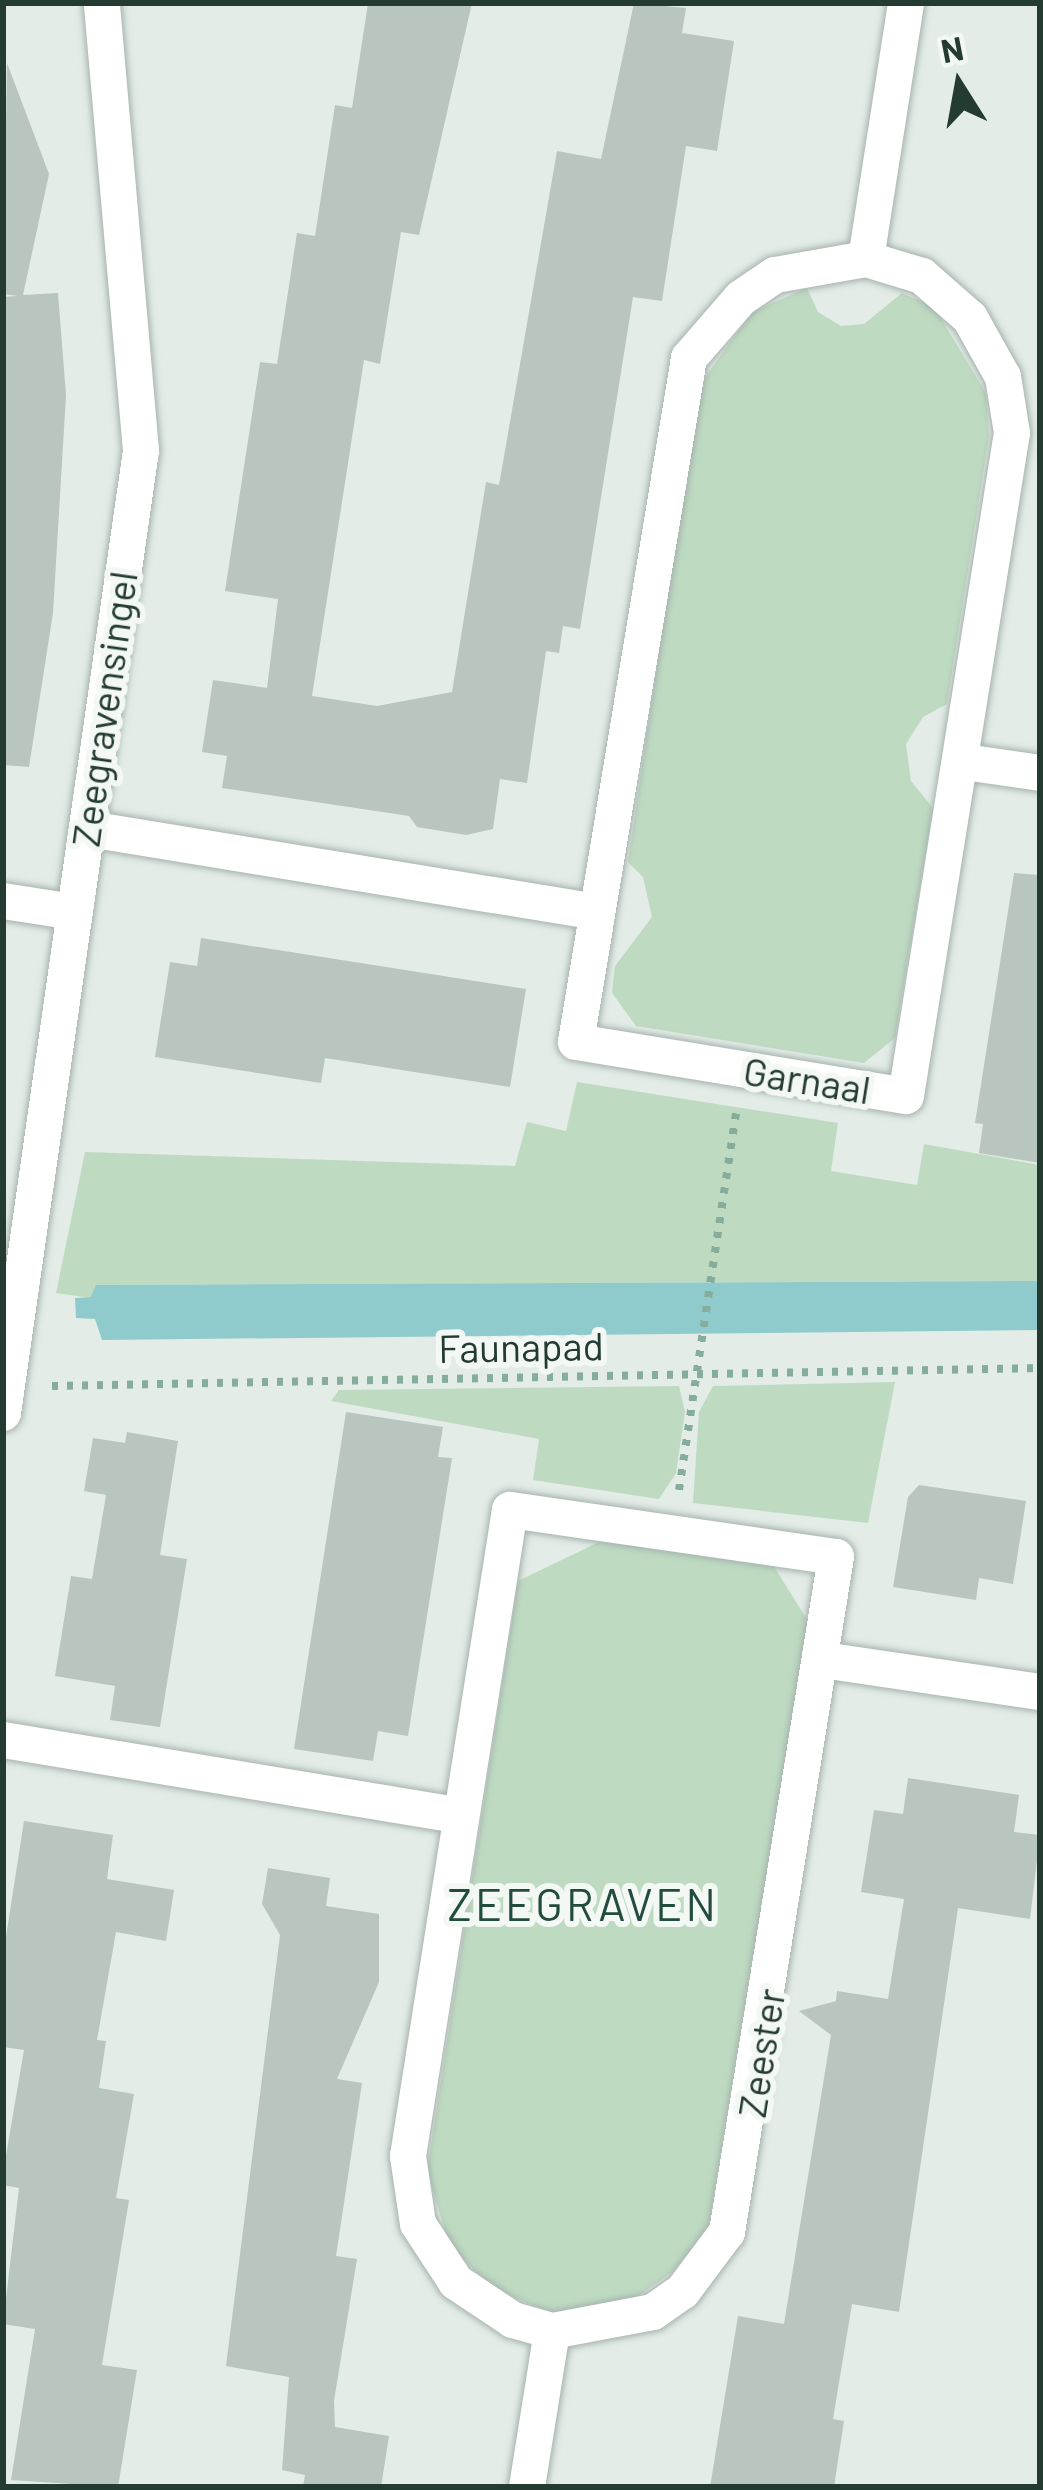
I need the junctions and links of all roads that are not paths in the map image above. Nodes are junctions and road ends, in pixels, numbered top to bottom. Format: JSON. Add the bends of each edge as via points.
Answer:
{"nodes":[{"id":1,"x":102,"y":3,"type":"edge"},
{"id":2,"x":906,"y":3,"type":"edge"},
{"id":3,"x":866,"y":259,"type":"junction"},
{"id":4,"x":964,"y":762,"type":"junction"},
{"id":5,"x":1040,"y":773,"type":"edge"},
{"id":6,"x":89,"y":829,"type":"junction"},
{"id":7,"x":3,"y":902,"type":"edge"},
{"id":8,"x":591,"y":911,"type":"junction"},
{"id":9,"x":74,"y":912,"type":"junction"},
{"id":10,"x":5,"y":1400,"type":"edge"},
{"id":11,"x":823,"y":1660,"type":"junction"},
{"id":12,"x":1040,"y":1692,"type":"edge"},
{"id":13,"x":3,"y":1740,"type":"edge"},
{"id":14,"x":460,"y":1816,"type":"junction"},
{"id":15,"x":552,"y":2331,"type":"junction"},
{"id":16,"x":527,"y":2487,"type":"edge"}],
"edges":[{"from":1,"to":6,"type":"street","name":"Zeegravensingel","via":[[141,451]]},
{"from":2,"to":3,"type":"street"},
{"from":3,"to":4,"type":"street","name":"Garnaal","via":[[922,276],[958,305],[991,345],[1011,404]]},
{"from":3,"to":8,"type":"street","name":"Garnaal","via":[[775,275],[708,329],[689,358]]},
{"from":4,"to":5,"type":"street"},
{"from":4,"to":8,"type":"street","name":"Garnaal","via":[[906,1096],[576,1042]]},
{"from":6,"to":8,"type":"street"},
{"from":6,"to":9,"type":"street","name":"Zeegravensingel"},
{"from":7,"to":9,"type":"street"},
{"from":9,"to":10,"type":"street","name":"Zeegravensingel"},
{"from":11,"to":12,"type":"street"},
{"from":11,"to":14,"type":"street","name":"Zeester","via":[[836,1557],[510,1510]]},
{"from":11,"to":15,"type":"street","name":"Zeester","via":[[727,2232],[696,2278],[653,2312]]},
{"from":13,"to":14,"type":"street"},
{"from":14,"to":15,"type":"street","name":"Zeester","via":[[410,2191],[456,2282],[513,2320]]},
{"from":15,"to":16,"type":"street"}]}
